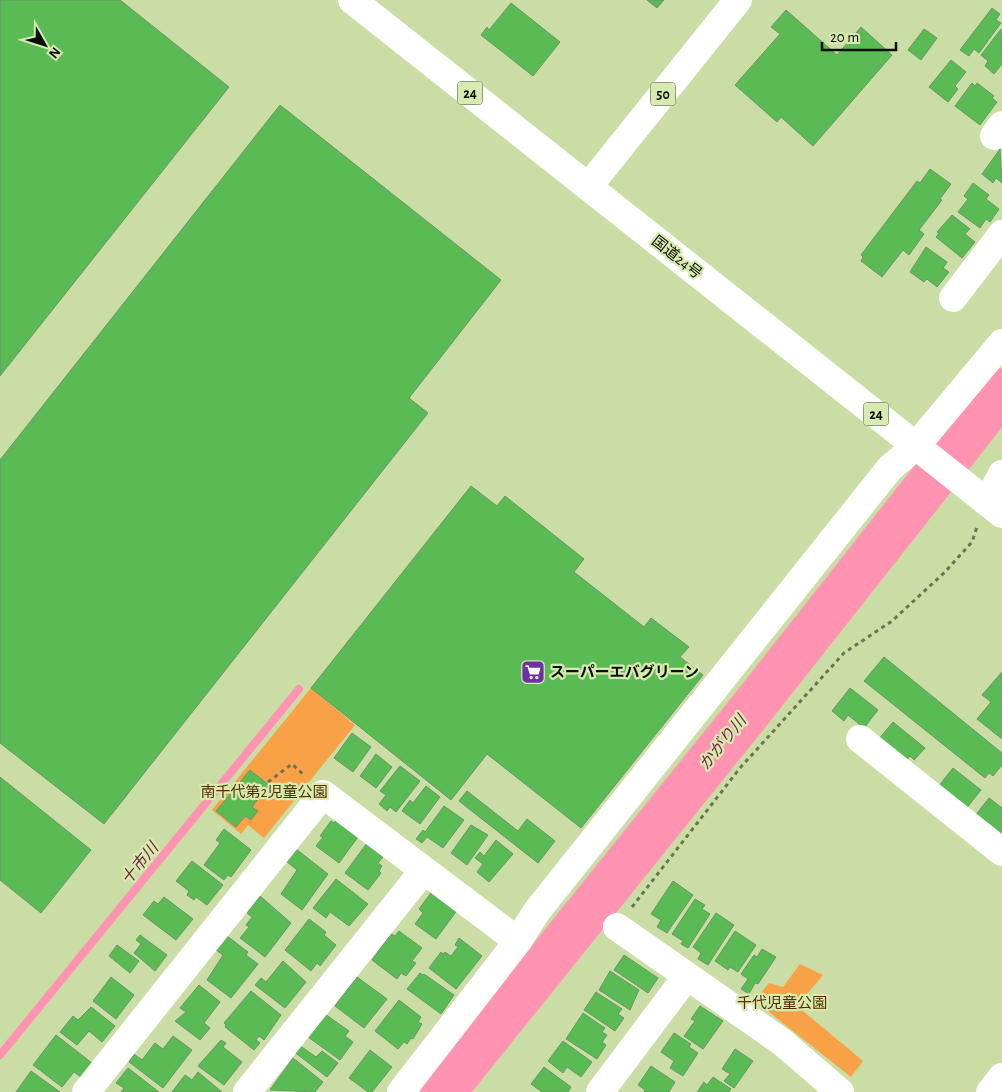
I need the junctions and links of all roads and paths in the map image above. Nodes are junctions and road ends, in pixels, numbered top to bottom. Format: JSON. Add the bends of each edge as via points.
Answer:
{"nodes":[{"id":1,"x":352,"y":0,"type":"edge"},
{"id":2,"x":738,"y":0,"type":"edge"},
{"id":3,"x":588,"y":187,"type":"junction"},
{"id":4,"x":1002,"y":234,"type":"edge"},
{"id":5,"x":954,"y":298,"type":"dead end"},
{"id":6,"x":1002,"y":343,"type":"edge"},
{"id":7,"x":920,"y":449,"type":"junction"},
{"id":8,"x":1002,"y":474,"type":"edge"},
{"id":9,"x":988,"y":503,"type":"edge"},
{"id":10,"x":860,"y":739,"type":"dead end"},
{"id":11,"x":268,"y":782,"type":"dead end"},
{"id":12,"x":323,"y":794,"type":"junction"},
{"id":13,"x":1002,"y":852,"type":"edge"},
{"id":14,"x":424,"y":870,"type":"junction"},
{"id":15,"x":617,"y":927,"type":"joint"},
{"id":16,"x":518,"y":941,"type":"junction"},
{"id":17,"x":687,"y":976,"type":"junction"},
{"id":18,"x":1002,"y":1077,"type":"edge"},
{"id":19,"x":86,"y":1092,"type":"edge"},
{"id":20,"x":247,"y":1092,"type":"edge"},
{"id":21,"x":401,"y":1092,"type":"edge"},
{"id":22,"x":600,"y":1092,"type":"edge"},
{"id":23,"x":840,"y":1092,"type":"edge"},
{"id":24,"x":990,"y":1092,"type":"edge"}],
"edges":[{"from":1,"to":3,"type":"main road","name":"国道24号","number":"24"},
{"from":2,"to":3,"type":"main road","number":"50"},
{"from":3,"to":7,"type":"main road","name":"国道24号","number":"24"},
{"from":4,"to":5,"type":"main road"},
{"from":6,"to":7,"type":"main road"},
{"from":7,"to":9,"type":"main road","name":"国道24号","number":"24"},
{"from":7,"to":16,"type":"main road","via":[[890,468],[537,911]]},
{"from":8,"to":9,"type":"main road"},
{"from":9,"to":15,"type":"path","via":[[972,542],[892,621],[844,653],[740,768]]},
{"from":10,"to":13,"type":"main road"},
{"from":11,"to":12,"type":"path","via":[[292,764]]},
{"from":12,"to":14,"type":"main road"},
{"from":12,"to":19,"type":"main road"},
{"from":14,"to":16,"type":"main road"},
{"from":14,"to":20,"type":"main road"},
{"from":15,"to":17,"type":"main road"},
{"from":16,"to":21,"type":"main road"},
{"from":17,"to":22,"type":"main road"},
{"from":17,"to":23,"type":"main road","via":[[782,1042]]},
{"from":18,"to":24,"type":"main road"}]}
